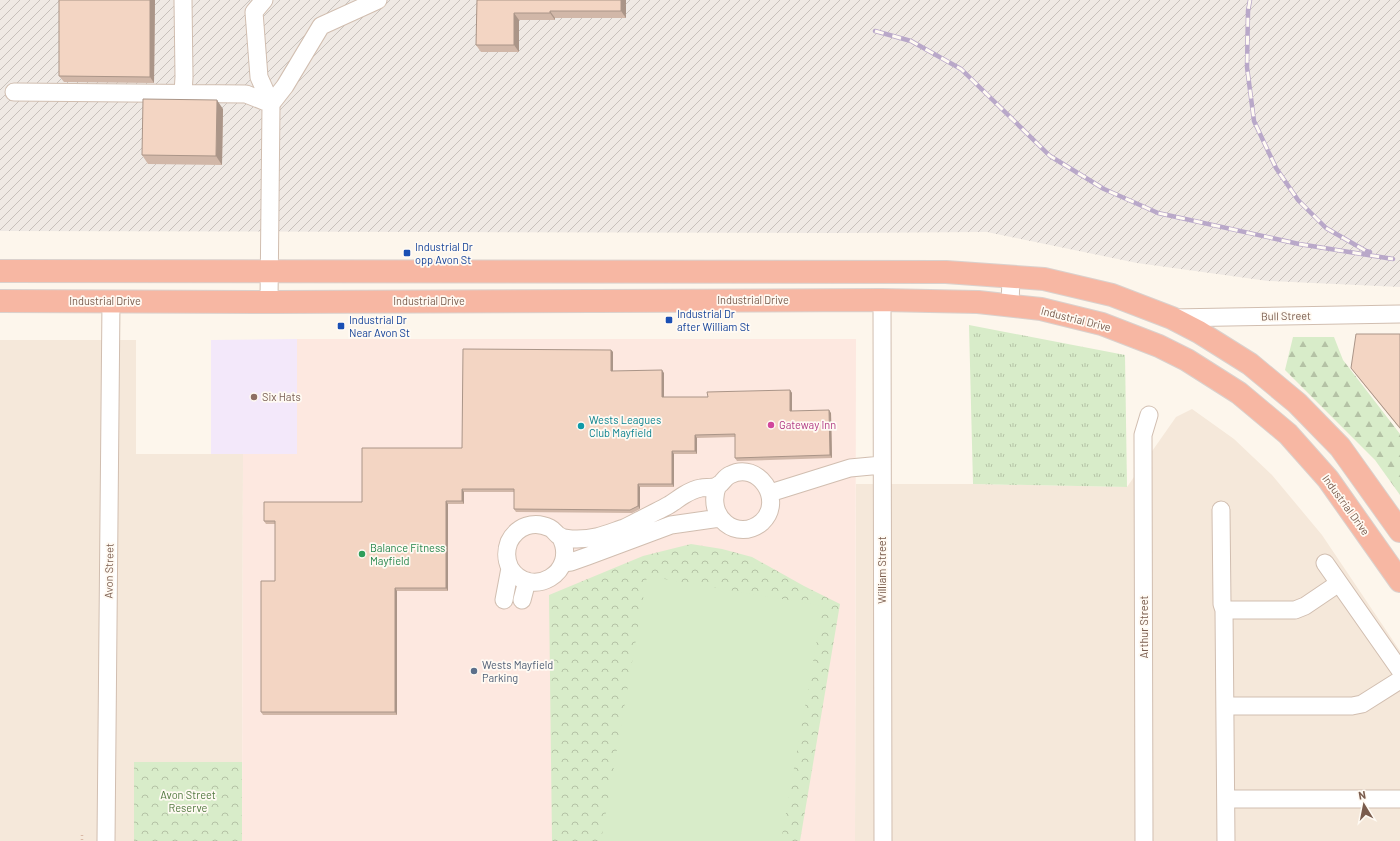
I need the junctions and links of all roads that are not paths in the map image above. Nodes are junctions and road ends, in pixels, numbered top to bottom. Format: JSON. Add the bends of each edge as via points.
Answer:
{"nodes":[{"id":1,"x":183,"y":0,"type":"edge"},
{"id":2,"x":378,"y":0,"type":"edge"},
{"id":3,"x":257,"y":4,"type":"edge"},
{"id":4,"x":14,"y":92,"type":"dead end"},
{"id":5,"x":183,"y":94,"type":"junction"},
{"id":6,"x":271,"y":104,"type":"junction"},
{"id":7,"x":0,"y":271,"type":"edge"},
{"id":8,"x":268,"y":271,"type":"junction"},
{"id":9,"x":1011,"y":277,"type":"junction"},
{"id":10,"x":882,"y":300,"type":"junction"},
{"id":11,"x":0,"y":301,"type":"edge"},
{"id":12,"x":111,"y":301,"type":"junction"},
{"id":13,"x":268,"y":302,"type":"junction"},
{"id":14,"x":1010,"y":306,"type":"junction"},
{"id":15,"x":1400,"y":314,"type":"edge"},
{"id":16,"x":1172,"y":318,"type":"junction"},
{"id":17,"x":1149,"y":415,"type":"dead end"},
{"id":18,"x":882,"y":465,"type":"junction"},
{"id":19,"x":718,"y":486,"type":"junction"},
{"id":20,"x":770,"y":493,"type":"junction"},
{"id":21,"x":1221,"y":510,"type":"dead end"},
{"id":22,"x":720,"y":518,"type":"junction"},
{"id":23,"x":1400,"y":530,"type":"edge"},
{"id":24,"x":560,"y":536,"type":"junction"},
{"id":25,"x":563,"y":563,"type":"junction"},
{"id":26,"x":1325,"y":563,"type":"dead end"},
{"id":27,"x":510,"y":568,"type":"junction"},
{"id":28,"x":527,"y":581,"type":"junction"},
{"id":29,"x":1400,"y":581,"type":"edge"},
{"id":30,"x":1339,"y":583,"type":"junction"},
{"id":31,"x":504,"y":600,"type":"dead end"},
{"id":32,"x":522,"y":600,"type":"dead end"},
{"id":33,"x":1224,"y":610,"type":"junction"},
{"id":34,"x":1400,"y":670,"type":"edge"},
{"id":35,"x":1400,"y":680,"type":"edge"},
{"id":36,"x":1225,"y":706,"type":"junction"},
{"id":37,"x":1226,"y":799,"type":"junction"},
{"id":38,"x":1400,"y":799,"type":"edge"},
{"id":39,"x":106,"y":841,"type":"edge"},
{"id":40,"x":883,"y":841,"type":"edge"},
{"id":41,"x":1144,"y":841,"type":"edge"},
{"id":42,"x":1226,"y":841,"type":"edge"}],
"edges":[{"from":1,"to":5,"type":"street"},
{"from":2,"to":6,"type":"street","via":[[321,26],[285,86]]},
{"from":3,"to":6,"type":"street","via":[[259,77]]},
{"from":4,"to":5,"type":"street"},
{"from":5,"to":6,"type":"street","via":[[246,94]]},
{"from":6,"to":8,"type":"street"},
{"from":7,"to":8,"type":"highway"},
{"from":8,"to":9,"type":"highway","via":[[938,272]]},
{"from":8,"to":13,"type":"street"},
{"from":9,"to":14,"type":"street"},
{"from":9,"to":16,"type":"highway","via":[[1044,279],[1112,295]]},
{"from":10,"to":13,"type":"highway","name":"Industrial Drive"},
{"from":10,"to":14,"type":"highway","name":"Industrial Drive","via":[[978,302]]},
{"from":10,"to":18,"type":"street","name":"William Street"},
{"from":11,"to":12,"type":"highway","name":"Industrial Drive"},
{"from":12,"to":13,"type":"highway","name":"Industrial Drive"},
{"from":12,"to":39,"type":"street","name":"Avon Street"},
{"from":14,"to":29,"type":"highway","name":"Industrial Drive","via":[[1041,309],[1102,324],[1187,360],[1239,393],[1288,434],[1328,479]]},
{"from":15,"to":16,"type":"street","name":"Bull Street"},
{"from":16,"to":23,"type":"highway","via":[[1250,364],[1297,402],[1340,447]]},
{"from":17,"to":41,"type":"street","name":"Arthur Street","via":[[1143,435]]},
{"from":18,"to":20,"type":"street","via":[[850,468]]},
{"from":18,"to":40,"type":"street","name":"William Street"},
{"from":19,"to":20,"type":"street","via":[[731,474],[743,472],[760,478]]},
{"from":19,"to":22,"type":"street","via":[[714,502]]},
{"from":19,"to":24,"type":"street","via":[[700,488],[626,527],[596,538],[575,539]]},
{"from":20,"to":22,"type":"street","via":[[770,508],[767,515],[755,526],[740,529],[726,524]]},
{"from":21,"to":33,"type":"street"},
{"from":22,"to":25,"type":"street","via":[[666,527]]},
{"from":24,"to":25,"type":"street","via":[[565,549]]},
{"from":24,"to":27,"type":"street","via":[[552,529],[541,525],[530,524],[520,529],[512,536],[507,546]]},
{"from":25,"to":28,"type":"street","via":[[558,572],[549,579]]},
{"from":26,"to":30,"type":"street"},
{"from":27,"to":28,"type":"street"},
{"from":27,"to":31,"type":"street"},
{"from":28,"to":32,"type":"street"},
{"from":30,"to":33,"type":"street","via":[[1295,610]]},
{"from":30,"to":34,"type":"street"},
{"from":33,"to":36,"type":"street"},
{"from":35,"to":36,"type":"street","via":[[1362,704],[1352,706]]},
{"from":36,"to":37,"type":"street"},
{"from":37,"to":38,"type":"street"},
{"from":37,"to":42,"type":"street"}]}
